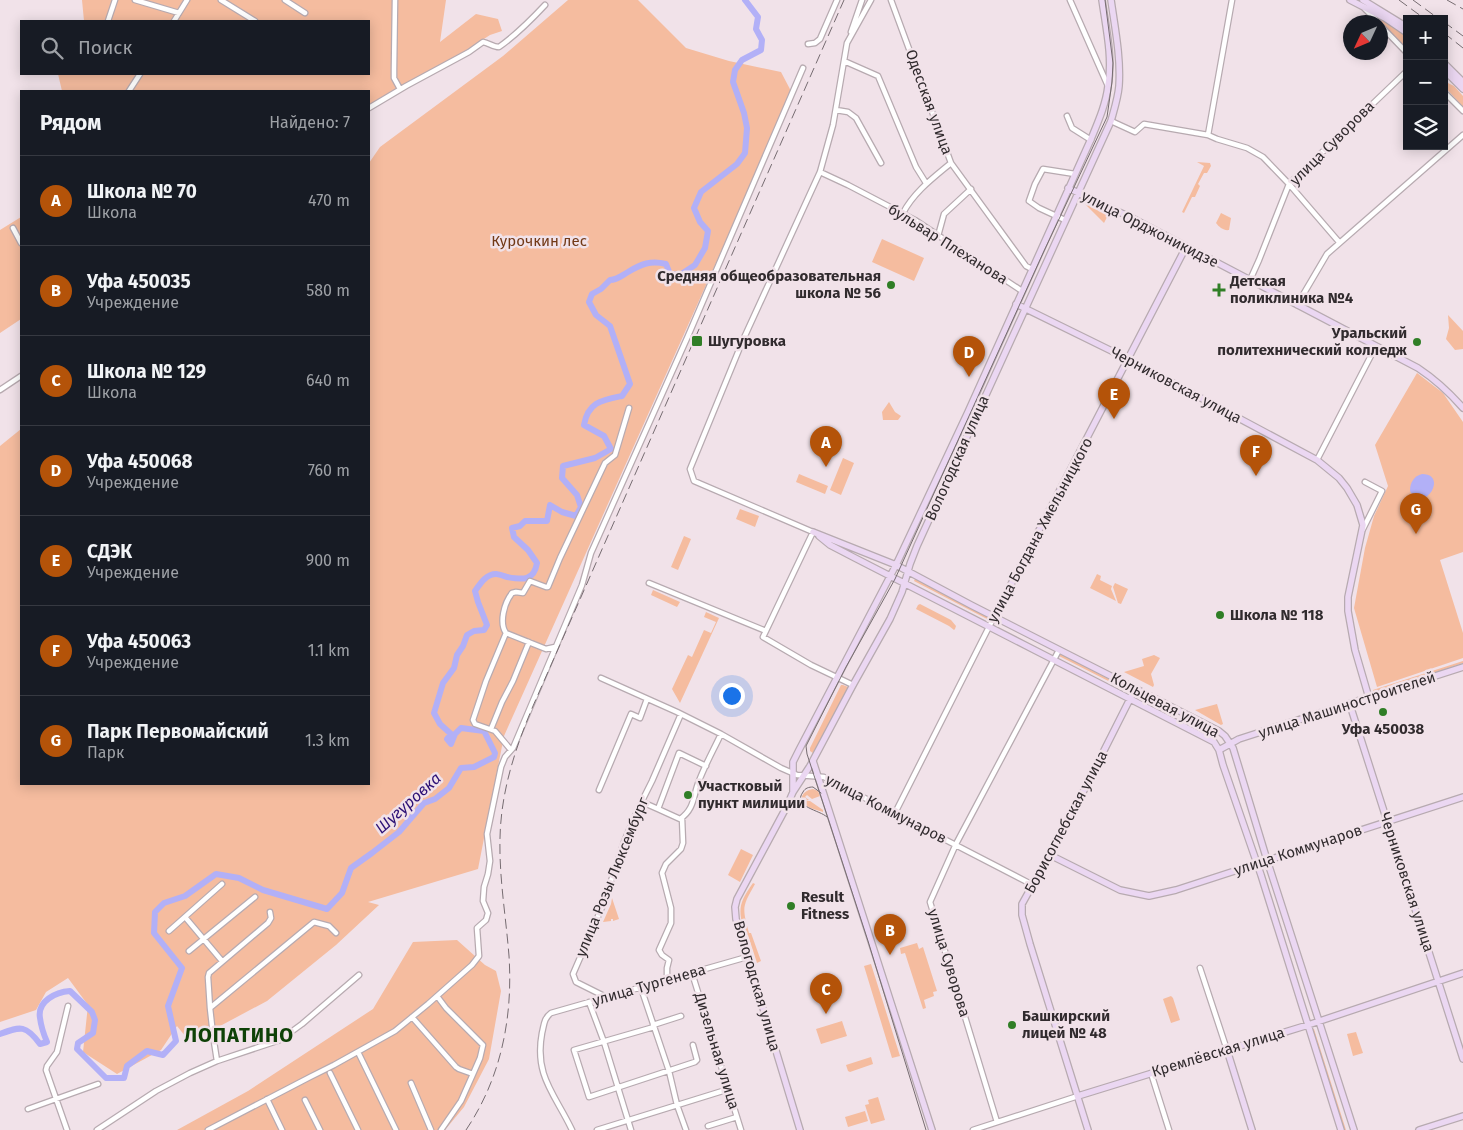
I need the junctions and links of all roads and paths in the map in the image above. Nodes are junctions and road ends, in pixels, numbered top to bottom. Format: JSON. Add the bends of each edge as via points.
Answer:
{"nodes":[{"id":1,"x":115,"y":0,"type":"edge"},
{"id":2,"x":135,"y":0,"type":"edge"},
{"id":3,"x":187,"y":0,"type":"edge"},
{"id":4,"x":221,"y":0,"type":"edge"},
{"id":5,"x":285,"y":0,"type":"edge"},
{"id":6,"x":395,"y":0,"type":"edge"},
{"id":7,"x":837,"y":0,"type":"edge"},
{"id":8,"x":862,"y":0,"type":"edge"},
{"id":9,"x":871,"y":0,"type":"edge"},
{"id":10,"x":892,"y":0,"type":"edge"},
{"id":11,"x":1070,"y":0,"type":"edge"},
{"id":12,"x":1102,"y":0,"type":"edge"},
{"id":13,"x":1111,"y":0,"type":"edge"},
{"id":14,"x":1232,"y":0,"type":"edge"},
{"id":15,"x":1350,"y":0,"type":"edge"},
{"id":16,"x":1361,"y":2,"type":"edge"},
{"id":17,"x":545,"y":4,"type":"dead end"},
{"id":18,"x":179,"y":13,"type":"junction"},
{"id":19,"x":305,"y":13,"type":"dead end"},
{"id":20,"x":1372,"y":15,"type":"edge"},
{"id":21,"x":108,"y":20,"type":"edge"},
{"id":22,"x":175,"y":20,"type":"edge"},
{"id":23,"x":252,"y":20,"type":"edge"},
{"id":24,"x":1403,"y":25,"type":"edge"},
{"id":25,"x":1403,"y":30,"type":"edge"},
{"id":26,"x":1388,"y":33,"type":"edge"},
{"id":27,"x":847,"y":43,"type":"junction"},
{"id":28,"x":808,"y":44,"type":"dead end"},
{"id":29,"x":1403,"y":48,"type":"edge"},
{"id":30,"x":844,"y":61,"type":"junction"},
{"id":31,"x":1448,"y":67,"type":"edge"},
{"id":32,"x":803,"y":68,"type":"dead end"},
{"id":33,"x":1448,"y":74,"type":"edge"},
{"id":34,"x":139,"y":75,"type":"edge"},
{"id":35,"x":1403,"y":75,"type":"edge"},
{"id":36,"x":1463,"y":82,"type":"edge"},
{"id":37,"x":1108,"y":87,"type":"junction"},
{"id":38,"x":400,"y":89,"type":"junction"},
{"id":39,"x":1463,"y":89,"type":"edge"},
{"id":40,"x":130,"y":90,"type":"edge"},
{"id":41,"x":1448,"y":96,"type":"edge"},
{"id":42,"x":370,"y":107,"type":"edge"},
{"id":43,"x":836,"y":110,"type":"junction"},
{"id":44,"x":1463,"y":111,"type":"edge"},
{"id":45,"x":1067,"y":116,"type":"dead end"},
{"id":46,"x":1111,"y":121,"type":"junction"},
{"id":47,"x":1208,"y":135,"type":"junction"},
{"id":48,"x":1463,"y":135,"type":"edge"},
{"id":49,"x":1090,"y":140,"type":"junction"},
{"id":50,"x":881,"y":162,"type":"dead end"},
{"id":51,"x":951,"y":163,"type":"junction"},
{"id":52,"x":820,"y":172,"type":"junction"},
{"id":53,"x":1075,"y":174,"type":"junction"},
{"id":54,"x":926,"y":183,"type":"junction"},
{"id":55,"x":1289,"y":184,"type":"junction"},
{"id":56,"x":1068,"y":188,"type":"junction"},
{"id":57,"x":971,"y":189,"type":"junction"},
{"id":58,"x":1078,"y":192,"type":"junction"},
{"id":59,"x":903,"y":214,"type":"junction"},
{"id":60,"x":1056,"y":215,"type":"junction"},
{"id":61,"x":1065,"y":220,"type":"junction"},
{"id":62,"x":13,"y":228,"type":"dead end"},
{"id":63,"x":938,"y":236,"type":"junction"},
{"id":64,"x":20,"y":241,"type":"edge"},
{"id":65,"x":1339,"y":242,"type":"junction"},
{"id":66,"x":1186,"y":247,"type":"junction"},
{"id":67,"x":1032,"y":269,"type":"junction"},
{"id":68,"x":1250,"y":280,"type":"junction"},
{"id":69,"x":1023,"y":288,"type":"junction"},
{"id":70,"x":1016,"y":304,"type":"junction"},
{"id":71,"x":1297,"y":305,"type":"junction"},
{"id":72,"x":1026,"y":309,"type":"junction"},
{"id":73,"x":1376,"y":346,"type":"junction"},
{"id":74,"x":1128,"y":360,"type":"junction"},
{"id":75,"x":20,"y":377,"type":"edge"},
{"id":76,"x":0,"y":390,"type":"edge"},
{"id":77,"x":629,"y":408,"type":"dead end"},
{"id":78,"x":1463,"y":408,"type":"edge"},
{"id":79,"x":1317,"y":460,"type":"junction"},
{"id":80,"x":1365,"y":482,"type":"dead end"},
{"id":81,"x":1363,"y":530,"type":"junction"},
{"id":82,"x":813,"y":532,"type":"junction"},
{"id":83,"x":896,"y":565,"type":"junction"},
{"id":84,"x":908,"y":571,"type":"junction"},
{"id":85,"x":890,"y":577,"type":"junction"},
{"id":86,"x":649,"y":584,"type":"dead end"},
{"id":87,"x":904,"y":584,"type":"junction"},
{"id":88,"x":994,"y":617,"type":"junction"},
{"id":89,"x":989,"y":627,"type":"junction"},
{"id":90,"x":766,"y":631,"type":"junction"},
{"id":91,"x":506,"y":633,"type":"junction"},
{"id":92,"x":529,"y":642,"type":"junction"},
{"id":93,"x":555,"y":647,"type":"junction"},
{"id":94,"x":1059,"y":650,"type":"junction"},
{"id":95,"x":1053,"y":659,"type":"junction"},
{"id":96,"x":1463,"y":667,"type":"edge"},
{"id":97,"x":601,"y":678,"type":"dead end"},
{"id":98,"x":837,"y":678,"type":"junction"},
{"id":99,"x":853,"y":685,"type":"junction"},
{"id":100,"x":1135,"y":689,"type":"junction"},
{"id":101,"x":647,"y":698,"type":"junction"},
{"id":102,"x":1369,"y":698,"type":"junction"},
{"id":103,"x":1130,"y":700,"type":"junction"},
{"id":104,"x":1350,"y":705,"type":"junction"},
{"id":105,"x":681,"y":714,"type":"junction"},
{"id":106,"x":491,"y":729,"type":"junction"},
{"id":107,"x":721,"y":734,"type":"junction"},
{"id":108,"x":1231,"y":744,"type":"junction"},
{"id":109,"x":511,"y":750,"type":"junction"},
{"id":110,"x":1219,"y":750,"type":"junction"},
{"id":111,"x":813,"y":761,"type":"junction"},
{"id":112,"x":706,"y":766,"type":"junction"},
{"id":113,"x":793,"y":773,"type":"junction"},
{"id":114,"x":804,"y":776,"type":"junction"},
{"id":115,"x":818,"y":776,"type":"junction"},
{"id":116,"x":599,"y":790,"type":"dead end"},
{"id":117,"x":793,"y":792,"type":"junction"},
{"id":118,"x":1463,"y":797,"type":"edge"},
{"id":119,"x":642,"y":802,"type":"junction"},
{"id":120,"x":658,"y":809,"type":"junction"},
{"id":121,"x":895,"y":813,"type":"junction"},
{"id":122,"x":682,"y":818,"type":"junction"},
{"id":123,"x":1387,"y":822,"type":"junction"},
{"id":124,"x":956,"y":844,"type":"junction"},
{"id":125,"x":1050,"y":855,"type":"junction"},
{"id":126,"x":1267,"y":860,"type":"junction"},
{"id":127,"x":1257,"y":863,"type":"junction"},
{"id":128,"x":222,"y":884,"type":"dead end"},
{"id":129,"x":1033,"y":886,"type":"junction"},
{"id":130,"x":255,"y":897,"type":"dead end"},
{"id":131,"x":270,"y":912,"type":"dead end"},
{"id":132,"x":185,"y":917,"type":"junction"},
{"id":133,"x":169,"y":931,"type":"dead end"},
{"id":134,"x":336,"y":933,"type":"dead end"},
{"id":135,"x":204,"y":939,"type":"junction"},
{"id":136,"x":189,"y":951,"type":"dead end"},
{"id":137,"x":747,"y":957,"type":"junction"},
{"id":138,"x":222,"y":962,"type":"junction"},
{"id":139,"x":1200,"y":968,"type":"dead end"},
{"id":140,"x":692,"y":973,"type":"junction"},
{"id":141,"x":1463,"y":974,"type":"edge"},
{"id":142,"x":359,"y":975,"type":"dead end"},
{"id":143,"x":667,"y":980,"type":"junction"},
{"id":144,"x":1439,"y":981,"type":"junction"},
{"id":145,"x":641,"y":988,"type":"junction"},
{"id":146,"x":437,"y":996,"type":"junction"},
{"id":147,"x":606,"y":997,"type":"junction"},
{"id":148,"x":589,"y":1002,"type":"junction"},
{"id":149,"x":68,"y":1006,"type":"dead end"},
{"id":150,"x":210,"y":1008,"type":"junction"},
{"id":151,"x":681,"y":1016,"type":"dead end"},
{"id":152,"x":412,"y":1017,"type":"junction"},
{"id":153,"x":1319,"y":1021,"type":"junction"},
{"id":154,"x":1308,"y":1025,"type":"junction"},
{"id":155,"x":653,"y":1026,"type":"junction"},
{"id":156,"x":604,"y":1042,"type":"junction"},
{"id":157,"x":693,"y":1045,"type":"dead end"},
{"id":158,"x":1227,"y":1050,"type":"junction"},
{"id":159,"x":358,"y":1052,"type":"junction"},
{"id":160,"x":1463,"y":1059,"type":"edge"},
{"id":161,"x":217,"y":1061,"type":"junction"},
{"id":162,"x":669,"y":1071,"type":"junction"},
{"id":163,"x":330,"y":1073,"type":"dead end"},
{"id":164,"x":1151,"y":1073,"type":"junction"},
{"id":165,"x":472,"y":1074,"type":"junction"},
{"id":166,"x":411,"y":1083,"type":"dead end"},
{"id":167,"x":98,"y":1084,"type":"dead end"},
{"id":168,"x":617,"y":1087,"type":"junction"},
{"id":169,"x":729,"y":1089,"type":"junction"},
{"id":170,"x":1078,"y":1096,"type":"junction"},
{"id":171,"x":56,"y":1098,"type":"junction"},
{"id":172,"x":266,"y":1099,"type":"junction"},
{"id":173,"x":305,"y":1100,"type":"dead end"},
{"id":174,"x":677,"y":1105,"type":"junction"},
{"id":175,"x":28,"y":1109,"type":"dead end"},
{"id":176,"x":1463,"y":1116,"type":"edge"},
{"id":177,"x":737,"y":1117,"type":"junction"},
{"id":178,"x":628,"y":1121,"type":"junction"},
{"id":179,"x":997,"y":1122,"type":"junction"},
{"id":180,"x":708,"y":1126,"type":"dead end"},
{"id":181,"x":67,"y":1130,"type":"edge"},
{"id":182,"x":97,"y":1130,"type":"edge"},
{"id":183,"x":208,"y":1130,"type":"edge"},
{"id":184,"x":282,"y":1130,"type":"edge"},
{"id":185,"x":320,"y":1130,"type":"edge"},
{"id":186,"x":358,"y":1130,"type":"edge"},
{"id":187,"x":396,"y":1130,"type":"edge"},
{"id":188,"x":431,"y":1130,"type":"edge"},
{"id":189,"x":442,"y":1130,"type":"edge"},
{"id":190,"x":572,"y":1130,"type":"edge"},
{"id":191,"x":597,"y":1130,"type":"edge"},
{"id":192,"x":631,"y":1130,"type":"edge"},
{"id":193,"x":686,"y":1130,"type":"edge"},
{"id":194,"x":741,"y":1130,"type":"edge"},
{"id":195,"x":800,"y":1130,"type":"edge"},
{"id":196,"x":932,"y":1130,"type":"edge"},
{"id":197,"x":973,"y":1130,"type":"edge"},
{"id":198,"x":1088,"y":1130,"type":"edge"},
{"id":199,"x":1169,"y":1130,"type":"edge"},
{"id":200,"x":1252,"y":1130,"type":"edge"},
{"id":201,"x":1341,"y":1130,"type":"edge"},
{"id":202,"x":1354,"y":1130,"type":"edge"},
{"id":203,"x":1419,"y":1130,"type":"edge"}],
"edges":[{"from":1,"to":21,"type":"street"},
{"from":2,"to":18,"type":"street"},
{"from":3,"to":18,"type":"street"},
{"from":4,"to":23,"type":"street"},
{"from":5,"to":19,"type":"street"},
{"from":6,"to":38,"type":"street","via":[[394,78]]},
{"from":7,"to":28,"type":"street","via":[[820,39]]},
{"from":8,"to":27,"type":"street"},
{"from":9,"to":27,"type":"street"},
{"from":10,"to":51,"type":"street","name":"Одесская улица"},
{"from":11,"to":37,"type":"street"},
{"from":12,"to":37,"type":"main road","name":"Вологодская улица","via":[[1109,57]]},
{"from":13,"to":46,"type":"main road","name":"Вологодская улица","via":[[1119,78]]},
{"from":14,"to":47,"type":"street"},
{"from":15,"to":16,"type":"main road"},
{"from":16,"to":20,"type":"street"},
{"from":16,"to":24,"type":"main road"},
{"from":16,"to":25,"type":"main road"},
{"from":17,"to":38,"type":"street","via":[[532,20],[499,47],[484,42]]},
{"from":18,"to":22,"type":"street"},
{"from":26,"to":29,"type":"street"},
{"from":27,"to":30,"type":"street"},
{"from":30,"to":43,"type":"street"},
{"from":30,"to":54,"type":"street","via":[[878,76],[916,167]]},
{"from":31,"to":36,"type":"main road"},
{"from":32,"to":93,"type":"street","via":[[591,553],[582,585]]},
{"from":33,"to":39,"type":"main road"},
{"from":34,"to":40,"type":"street"},
{"from":35,"to":55,"type":"street","name":"улица Суворова"},
{"from":37,"to":49,"type":"main road","name":"Вологодская улица"},
{"from":38,"to":42,"type":"street"},
{"from":41,"to":44,"type":"street"},
{"from":43,"to":50,"type":"street","via":[[848,112],[856,118]]},
{"from":43,"to":52,"type":"street"},
{"from":45,"to":49,"type":"street","via":[[1072,128]]},
{"from":46,"to":47,"type":"street","via":[[1135,132],[1144,124]]},
{"from":46,"to":58,"type":"main road","name":"Вологодская улица"},
{"from":47,"to":55,"type":"street","via":[[1258,154]]},
{"from":48,"to":65,"type":"street"},
{"from":49,"to":53,"type":"main road","name":"Вологодская улица"},
{"from":51,"to":54,"type":"street"},
{"from":51,"to":57,"type":"street","name":"Одесская улица"},
{"from":52,"to":59,"type":"street","name":"бульвар Плеханова"},
{"from":52,"to":82,"type":"street","name":"Кольцевая улица","via":[[743,340],[690,469],[694,481]]},
{"from":53,"to":56,"type":"main road","name":"Вологодская улица"},
{"from":53,"to":60,"type":"street","via":[[1043,169],[1035,184],[1029,201]]},
{"from":54,"to":59,"type":"street","via":[[908,203]]},
{"from":55,"to":65,"type":"street"},
{"from":55,"to":68,"type":"street","name":"улица Суворова"},
{"from":56,"to":58,"type":"main road","name":"улица Орджоникидзе"},
{"from":56,"to":60,"type":"main road","name":"Вологодская улица"},
{"from":57,"to":63,"type":"street","via":[[944,214]]},
{"from":57,"to":67,"type":"street","name":"Одесская улица","via":[[1026,266]]},
{"from":58,"to":61,"type":"main road","name":"Вологодская улица"},
{"from":58,"to":66,"type":"main road","name":"улица Орджоникидзе"},
{"from":59,"to":63,"type":"street","name":"бульвар Плеханова"},
{"from":60,"to":61,"type":"street"},
{"from":60,"to":67,"type":"main road","name":"Вологодская улица"},
{"from":61,"to":72,"type":"main road","name":"Вологодская улица"},
{"from":62,"to":64,"type":"street"},
{"from":63,"to":69,"type":"street","name":"бульвар Плеханова"},
{"from":65,"to":71,"type":"street","via":[[1327,254]]},
{"from":66,"to":68,"type":"main road","name":"улица Орджоникидзе"},
{"from":66,"to":74,"type":"main road","name":"улица Богдана Хмельницкого"},
{"from":67,"to":69,"type":"main road","name":"Вологодская улица"},
{"from":68,"to":71,"type":"main road","name":"улица Орджоникидзе"},
{"from":69,"to":70,"type":"main road","name":"Вологодская улица"},
{"from":70,"to":72,"type":"main road","name":"Черниковская улица"},
{"from":70,"to":83,"type":"main road","name":"Вологодская улица"},
{"from":71,"to":73,"type":"main road","name":"улица Орджоникидзе"},
{"from":72,"to":74,"type":"main road","name":"Черниковская улица"},
{"from":72,"to":84,"type":"main road","name":"Вологодская улица"},
{"from":73,"to":78,"type":"main road","name":"улица Орджоникидзе","via":[[1434,378]]},
{"from":73,"to":79,"type":"street"},
{"from":74,"to":79,"type":"main road","name":"Черниковская улица"},
{"from":74,"to":88,"type":"main road","name":"улица Богдана Хмельницкого"},
{"from":75,"to":76,"type":"street"},
{"from":77,"to":91,"type":"street","via":[[615,455],[605,463],[548,587],[530,581],[523,593],[514,592],[508,598],[503,618]]},
{"from":79,"to":81,"type":"main road","name":"Черниковская улица","via":[[1347,488],[1361,514]]},
{"from":80,"to":81,"type":"street","via":[[1382,491]]},
{"from":81,"to":102,"type":"main road","name":"Черниковская улица","via":[[1348,597],[1348,611]]},
{"from":82,"to":83,"type":"main road","name":"Кольцевая улица"},
{"from":82,"to":85,"type":"main road","name":"Кольцевая улица","via":[[830,545]]},
{"from":82,"to":90,"type":"street"},
{"from":83,"to":84,"type":"main road","name":"Кольцевая улица"},
{"from":83,"to":85,"type":"main road","name":"Вологодская улица"},
{"from":84,"to":87,"type":"main road","name":"Вологодская улица"},
{"from":84,"to":88,"type":"main road","name":"Кольцевая улица"},
{"from":85,"to":87,"type":"main road","name":"Кольцевая улица"},
{"from":85,"to":98,"type":"main road","name":"Вологодская улица"},
{"from":86,"to":90,"type":"street"},
{"from":87,"to":89,"type":"main road","name":"Кольцевая улица"},
{"from":87,"to":99,"type":"main road","name":"Вологодская улица","via":[[890,620]]},
{"from":88,"to":89,"type":"street","name":"улица Богдана Хмельницкого"},
{"from":88,"to":94,"type":"main road","name":"Кольцевая улица"},
{"from":89,"to":95,"type":"main road","name":"Кольцевая улица"},
{"from":89,"to":121,"type":"street","name":"улица Богдана Хмельницкого"},
{"from":90,"to":98,"type":"street","via":[[764,637]]},
{"from":91,"to":92,"type":"street"},
{"from":91,"to":106,"type":"street","via":[[473,718],[475,724]]},
{"from":92,"to":93,"type":"street","via":[[546,649]]},
{"from":92,"to":106,"type":"street"},
{"from":93,"to":109,"type":"street"},
{"from":94,"to":95,"type":"street","name":"улица Суворова"},
{"from":94,"to":100,"type":"main road","name":"Кольцевая улица"},
{"from":95,"to":103,"type":"main road","name":"Кольцевая улица"},
{"from":95,"to":124,"type":"street","name":"улица Суворова"},
{"from":96,"to":102,"type":"main road","name":"улица Машиностроителей"},
{"from":97,"to":101,"type":"street","name":"улица Коммунаров"},
{"from":98,"to":99,"type":"street"},
{"from":98,"to":113,"type":"main road","name":"Вологодская улица","via":[[798,750]]},
{"from":99,"to":111,"type":"main road","name":"Вологодская улица"},
{"from":100,"to":103,"type":"main road","name":"Борисоглебская улица"},
{"from":100,"to":108,"type":"main road","name":"Кольцевая улица","via":[[1219,732]]},
{"from":101,"to":105,"type":"street","name":"улица Коммунаров"},
{"from":101,"to":116,"type":"street","via":[[640,718],[631,714]]},
{"from":102,"to":104,"type":"main road","name":"улица Машиностроителей"},
{"from":103,"to":110,"type":"main road","name":"Кольцевая улица","via":[[1214,742]]},
{"from":103,"to":125,"type":"main road","name":"Борисоглебская улица"},
{"from":104,"to":108,"type":"main road","name":"улица Машиностроителей"},
{"from":104,"to":123,"type":"main road","name":"Черниковская улица"},
{"from":105,"to":107,"type":"street","name":"улица Коммунаров"},
{"from":105,"to":119,"type":"street","name":"улица Розы Люксембург"},
{"from":106,"to":109,"type":"street"},
{"from":107,"to":112,"type":"street"},
{"from":107,"to":113,"type":"street","name":"улица Коммунаров"},
{"from":108,"to":110,"type":"main road","name":"улица Машиностроителей"},
{"from":108,"to":126,"type":"main road","name":"Кольцевая улица"},
{"from":109,"to":146,"type":"street","via":[[501,767],[487,834],[490,861],[483,901],[488,913],[486,920],[477,928],[478,956],[472,966]]},
{"from":110,"to":127,"type":"main road","name":"Кольцевая улица"},
{"from":111,"to":114,"type":"main road","name":"Вологодская улица"},
{"from":111,"to":115,"type":"main road"},
{"from":112,"to":120,"type":"street","via":[[679,753]]},
{"from":112,"to":122,"type":"street","via":[[689,810]]},
{"from":113,"to":114,"type":"street","name":"улица Коммунаров"},
{"from":113,"to":117,"type":"main road","name":"Вологодская улица"},
{"from":114,"to":115,"type":"street","name":"улица Коммунаров"},
{"from":114,"to":117,"type":"main road","name":"Вологодская улица"},
{"from":115,"to":121,"type":"street","name":"улица Коммунаров"},
{"from":115,"to":196,"type":"main road"},
{"from":117,"to":137,"type":"main road","name":"Вологодская улица","via":[[737,899],[736,919]]},
{"from":118,"to":123,"type":"main road","name":"улица Коммунаров"},
{"from":119,"to":120,"type":"street"},
{"from":119,"to":147,"type":"street","name":"улица Розы Люксембург","via":[[624,842],[609,891],[573,974],[576,982]]},
{"from":120,"to":122,"type":"street"},
{"from":121,"to":124,"type":"street","name":"улица Коммунаров"},
{"from":122,"to":143,"type":"street","via":[[681,850],[666,864],[662,873],[671,908],[671,922],[659,950],[669,960]]},
{"from":123,"to":126,"type":"main road","name":"улица Коммунаров"},
{"from":123,"to":144,"type":"main road","name":"Черниковская улица"},
{"from":124,"to":129,"type":"street","name":"улица Коммунаров"},
{"from":124,"to":179,"type":"street","name":"улица Суворова","via":[[930,902]]},
{"from":125,"to":127,"type":"main road","name":"улица Коммунаров","via":[[1120,890],[1148,896]]},
{"from":125,"to":129,"type":"main road","name":"Борисоглебская улица"},
{"from":126,"to":127,"type":"main road","name":"улица Коммунаров"},
{"from":126,"to":153,"type":"main road","name":"Кольцевая улица"},
{"from":127,"to":154,"type":"main road","name":"Кольцевая улица"},
{"from":128,"to":132,"type":"street"},
{"from":129,"to":170,"type":"main road","name":"Борисоглебская улица","via":[[1022,904],[1022,915]]},
{"from":130,"to":135,"type":"street"},
{"from":131,"to":138,"type":"street","via":[[268,923]]},
{"from":132,"to":133,"type":"street"},
{"from":132,"to":135,"type":"street"},
{"from":134,"to":150,"type":"street","via":[[329,926],[314,922]]},
{"from":135,"to":136,"type":"street"},
{"from":135,"to":138,"type":"street"},
{"from":137,"to":140,"type":"street","name":"улица Тургенева"},
{"from":137,"to":195,"type":"main road","name":"Вологодская улица"},
{"from":138,"to":150,"type":"street","via":[[209,973]]},
{"from":139,"to":158,"type":"street"},
{"from":140,"to":143,"type":"street","name":"улица Тургенева"},
{"from":140,"to":169,"type":"street","name":"Дизельная улица"},
{"from":141,"to":144,"type":"main road","name":"Кремлёвская улица"},
{"from":142,"to":161,"type":"street","via":[[280,1040]]},
{"from":143,"to":145,"type":"street","name":"улица Тургенева"},
{"from":144,"to":153,"type":"main road","name":"Кремлёвская улица"},
{"from":144,"to":160,"type":"main road","name":"Черниковская улица"},
{"from":145,"to":147,"type":"street","name":"улица Тургенева"},
{"from":145,"to":155,"type":"street"},
{"from":146,"to":152,"type":"street"},
{"from":146,"to":165,"type":"street","via":[[483,1045]]},
{"from":147,"to":148,"type":"street","name":"улица Тургенева"},
{"from":148,"to":156,"type":"street"},
{"from":148,"to":190,"type":"street","name":"улица Тургенева","via":[[551,1013],[546,1018],[540,1047],[540,1064],[546,1082]]},
{"from":149,"to":171,"type":"street","via":[[57,1052],[46,1070]]},
{"from":150,"to":161,"type":"street"},
{"from":151,"to":155,"type":"street"},
{"from":152,"to":159,"type":"street"},
{"from":152,"to":165,"type":"street","via":[[456,1067]]},
{"from":153,"to":154,"type":"main road","name":"Кремлёвская улица"},
{"from":153,"to":202,"type":"main road","name":"Кольцевая улица"},
{"from":154,"to":158,"type":"main road","name":"Кремлёвская улица"},
{"from":154,"to":201,"type":"main road","name":"Кольцевая улица"},
{"from":155,"to":156,"type":"street"},
{"from":155,"to":162,"type":"street"},
{"from":156,"to":168,"type":"street"},
{"from":156,"to":168,"type":"street","via":[[574,1050],[589,1097]]},
{"from":157,"to":162,"type":"street","via":[[697,1060]]},
{"from":158,"to":164,"type":"main road","name":"Кремлёвская улица"},
{"from":158,"to":200,"type":"main road"},
{"from":159,"to":172,"type":"street"},
{"from":159,"to":187,"type":"street"},
{"from":161,"to":182,"type":"street","via":[[156,1092]]},
{"from":162,"to":168,"type":"street"},
{"from":162,"to":174,"type":"street"},
{"from":163,"to":186,"type":"street"},
{"from":164,"to":170,"type":"main road","name":"Кремлёвская улица"},
{"from":164,"to":199,"type":"street"},
{"from":165,"to":189,"type":"street","via":[[461,1101]]},
{"from":166,"to":188,"type":"street"},
{"from":167,"to":171,"type":"street"},
{"from":168,"to":178,"type":"street"},
{"from":169,"to":174,"type":"street"},
{"from":169,"to":177,"type":"street","name":"Дизельная улица"},
{"from":170,"to":179,"type":"street","name":"Кремлёвская улица"},
{"from":170,"to":198,"type":"main road","name":"Борисоглебская улица"},
{"from":171,"to":175,"type":"street"},
{"from":171,"to":181,"type":"street"},
{"from":172,"to":183,"type":"street"},
{"from":172,"to":184,"type":"street"},
{"from":173,"to":185,"type":"street"},
{"from":174,"to":178,"type":"street"},
{"from":174,"to":193,"type":"street"},
{"from":176,"to":203,"type":"main road"},
{"from":177,"to":180,"type":"street"},
{"from":177,"to":194,"type":"street","name":"Дизельная улица"},
{"from":178,"to":191,"type":"street"},
{"from":178,"to":192,"type":"street"},
{"from":179,"to":197,"type":"street","name":"Кремлёвская улица"}]}
